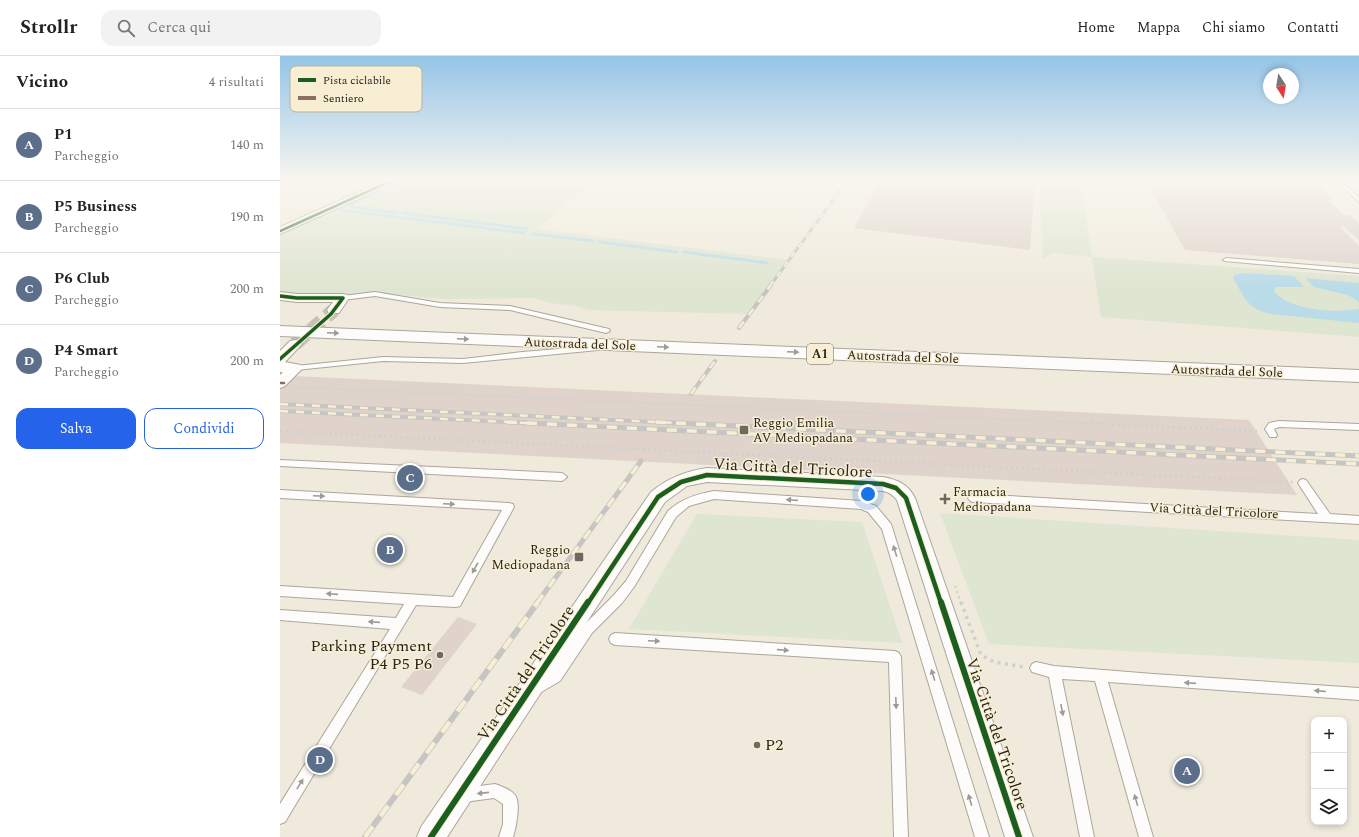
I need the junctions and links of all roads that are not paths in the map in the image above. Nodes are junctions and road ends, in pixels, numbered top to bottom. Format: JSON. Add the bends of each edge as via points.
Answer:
{"nodes":[{"id":1,"x":310,"y":217,"type":"edge"},
{"id":2,"x":280,"y":231,"type":"edge"},
{"id":3,"x":1226,"y":260,"type":"dead end"},
{"id":4,"x":1359,"y":271,"type":"edge"},
{"id":5,"x":280,"y":296,"type":"edge"},
{"id":6,"x":344,"y":298,"type":"junction"},
{"id":7,"x":334,"y":310,"type":"tunnel mouth"},
{"id":8,"x":280,"y":318,"type":"edge"},
{"id":9,"x":280,"y":331,"type":"edge"},
{"id":10,"x":606,"y":331,"type":"junction"},
{"id":11,"x":295,"y":344,"type":"tunnel mouth"},
{"id":12,"x":627,"y":346,"type":"junction"},
{"id":13,"x":280,"y":359,"type":"edge"},
{"id":14,"x":1359,"y":361,"type":"edge"},
{"id":15,"x":280,"y":365,"type":"edge"},
{"id":16,"x":296,"y":368,"type":"junction"},
{"id":17,"x":1359,"y":376,"type":"edge"},
{"id":18,"x":285,"y":385,"type":"edge"},
{"id":19,"x":1359,"y":427,"type":"edge"},
{"id":20,"x":1273,"y":435,"type":"dead end"},
{"id":21,"x":280,"y":463,"type":"edge"},
{"id":22,"x":562,"y":477,"type":"dead end"},
{"id":23,"x":1303,"y":483,"type":"dead end"},
{"id":24,"x":280,"y":494,"type":"edge"},
{"id":25,"x":973,"y":498,"type":"dead end"},
{"id":26,"x":1326,"y":517,"type":"junction"},
{"id":27,"x":1359,"y":520,"type":"edge"},
{"id":28,"x":280,"y":591,"type":"edge"},
{"id":29,"x":413,"y":600,"type":"junction"},
{"id":30,"x":280,"y":615,"type":"edge"},
{"id":31,"x":399,"y":624,"type":"junction"},
{"id":32,"x":615,"y":639,"type":"dead end"},
{"id":33,"x":1036,"y":668,"type":"dead end"},
{"id":34,"x":1054,"y":672,"type":"junction"},
{"id":35,"x":1100,"y":676,"type":"junction"},
{"id":36,"x":1359,"y":694,"type":"edge"},
{"id":37,"x":526,"y":695,"type":"junction"},
{"id":38,"x":460,"y":795,"type":"junction"},
{"id":39,"x":280,"y":818,"type":"edge"},
{"id":40,"x":431,"y":837,"type":"edge"},
{"id":41,"x":506,"y":837,"type":"edge"},
{"id":42,"x":901,"y":837,"type":"edge"},
{"id":43,"x":982,"y":837,"type":"edge"},
{"id":44,"x":1019,"y":837,"type":"edge"},
{"id":45,"x":1087,"y":837,"type":"edge"},
{"id":46,"x":1146,"y":837,"type":"edge"}],
"edges":[{"from":1,"to":2,"type":"street"},
{"from":3,"to":4,"type":"lane"},
{"from":5,"to":6,"type":"street"},
{"from":6,"to":7,"type":"street"},
{"from":6,"to":10,"type":"lane","via":[[375,294],[440,304],[510,308]]},
{"from":8,"to":10,"type":"highway","name":"Autostrada del Sole","number":"A1"},
{"from":9,"to":12,"type":"highway","name":"Autostrada del Sole","number":"A1","one_way":true},
{"from":10,"to":14,"type":"highway","name":"Autostrada del Sole","number":"A1"},
{"from":11,"to":13,"type":"street"},
{"from":12,"to":16,"type":"lane","via":[[463,361],[383,359]]},
{"from":12,"to":17,"type":"highway","name":"Autostrada del Sole","number":"A1","one_way":true},
{"from":15,"to":16,"type":"street","via":[[284,368]]},
{"from":16,"to":18,"type":"street"},
{"from":19,"to":20,"type":"lane","via":[[1279,424],[1272,425],[1269,429]]},
{"from":21,"to":22,"type":"lane"},
{"from":23,"to":26,"type":"lane"},
{"from":24,"to":29,"type":"lane","one_way":true,"via":[[509,507],[456,602]]},
{"from":25,"to":26,"type":"lane","name":"Via Città del Tricolore"},
{"from":26,"to":27,"type":"lane","name":"Via Città del Tricolore"},
{"from":29,"to":28,"type":"lane","one_way":true},
{"from":29,"to":31,"type":"lane"},
{"from":31,"to":30,"type":"lane","one_way":true},
{"from":39,"to":31,"type":"lane","one_way":true},
{"from":32,"to":42,"type":"lane","one_way":true,"via":[[895,657]]},
{"from":33,"to":34,"type":"lane"},
{"from":34,"to":35,"type":"lane"},
{"from":34,"to":45,"type":"lane","one_way":true},
{"from":36,"to":35,"type":"lane","one_way":true},
{"from":46,"to":35,"type":"lane","one_way":true},
{"from":37,"to":38,"type":"street","name":"Via Città del Tricolore"},
{"from":43,"to":37,"type":"lane","one_way":true,"via":[[888,527],[872,509],[862,505],[714,495],[701,497],[679,507],[672,514],[630,584],[588,629],[556,677]]},
{"from":37,"to":44,"type":"street","name":"Via Città del Tricolore","via":[[658,497],[669,487],[692,477],[707,475],[883,484],[895,487],[902,491],[906,498]]},
{"from":38,"to":40,"type":"street","name":"Via Città del Tricolore"},
{"from":41,"to":38,"type":"lane","one_way":true,"via":[[510,824],[510,800],[495,792]]}]}
